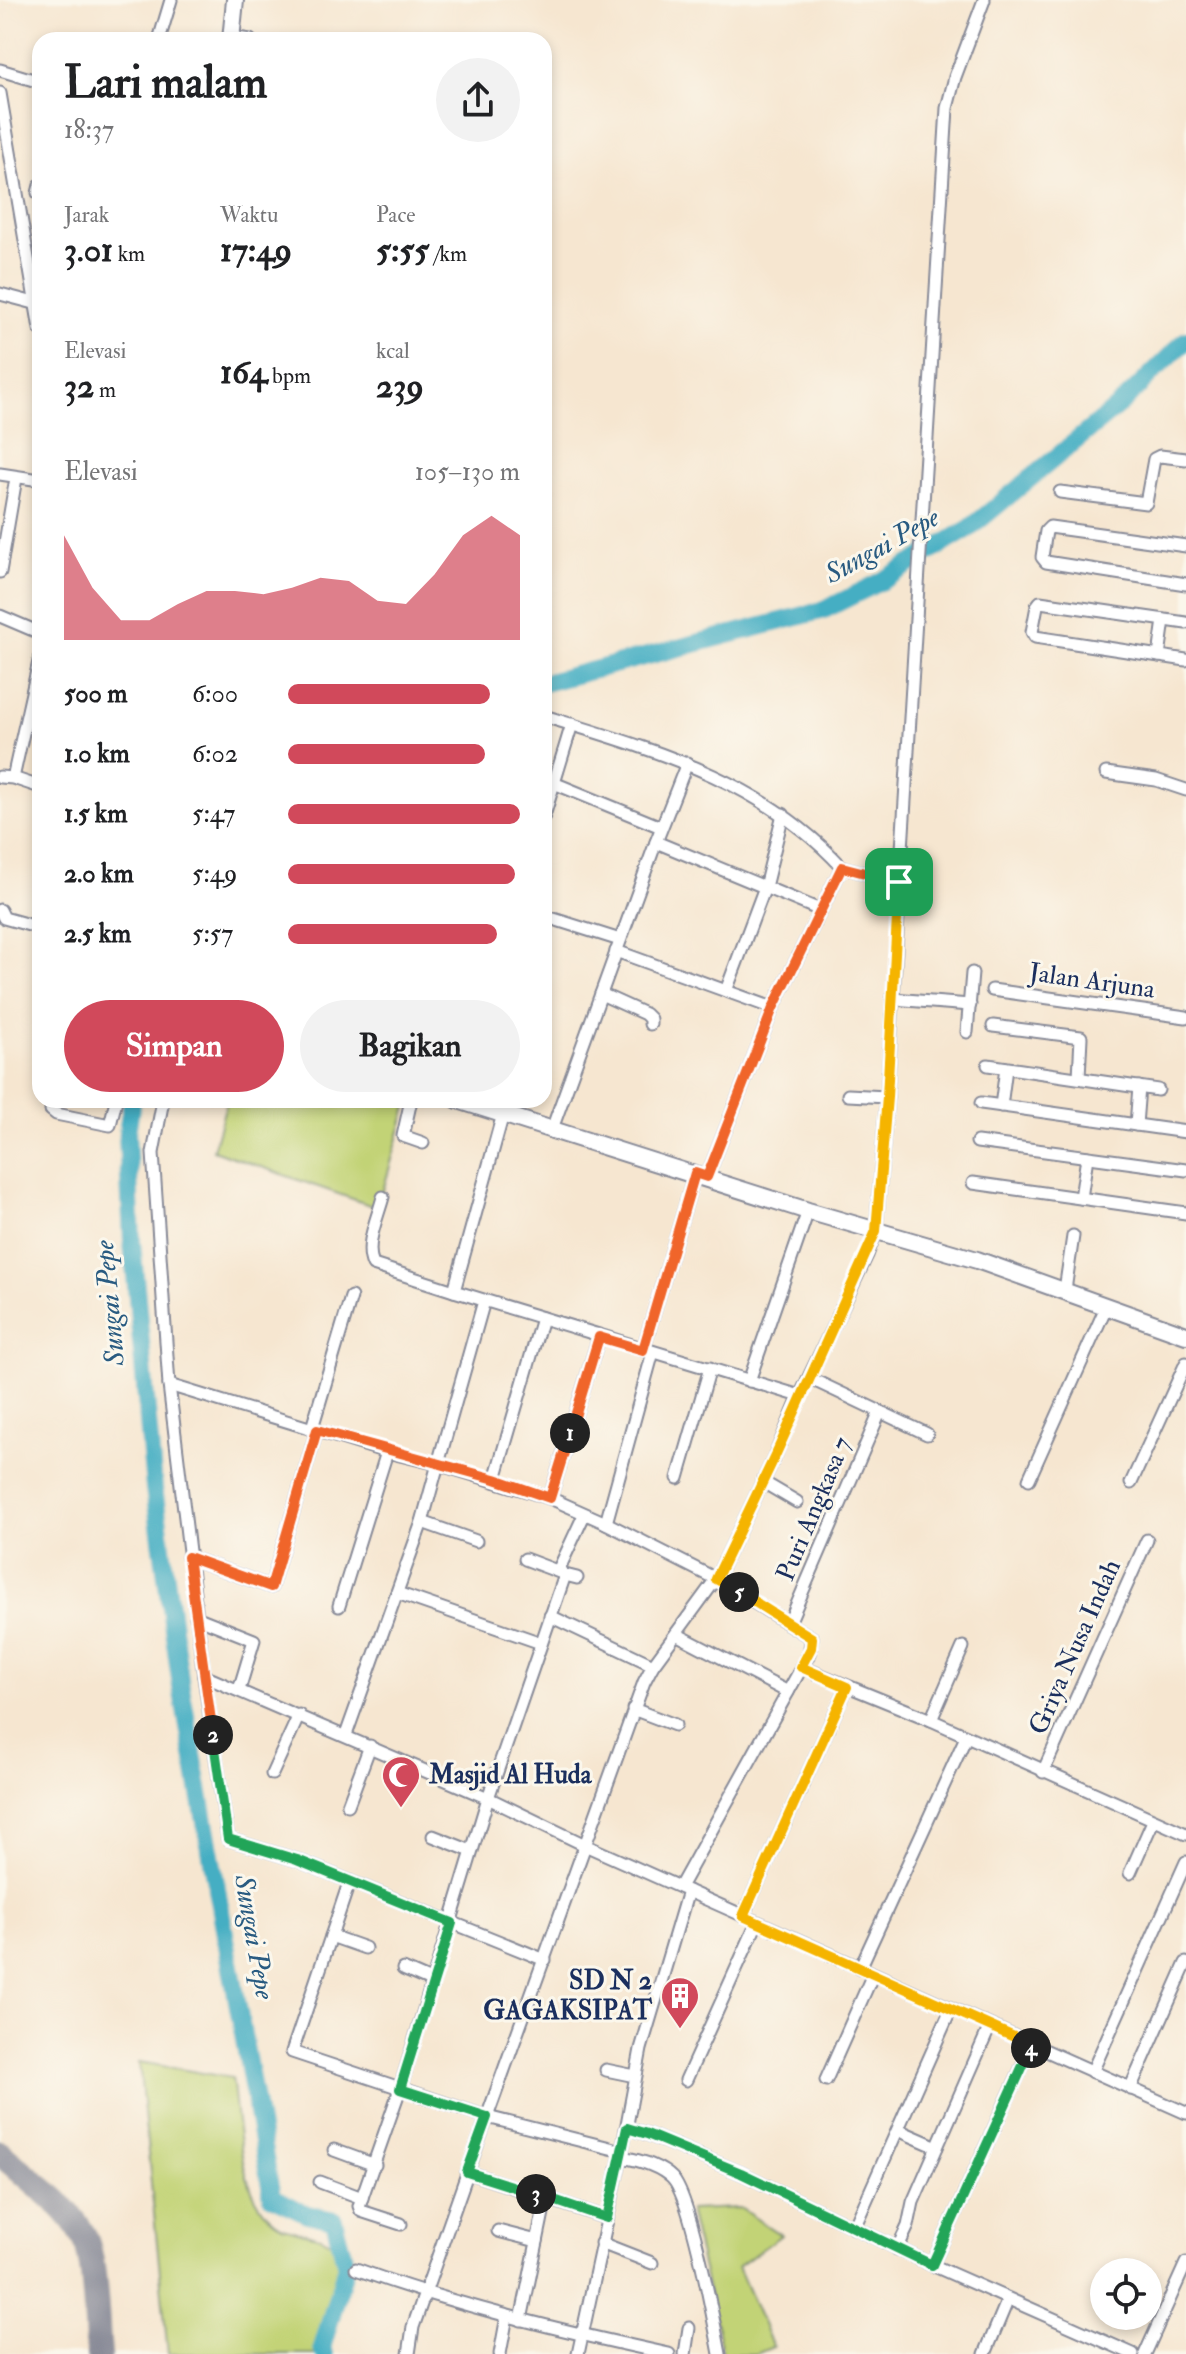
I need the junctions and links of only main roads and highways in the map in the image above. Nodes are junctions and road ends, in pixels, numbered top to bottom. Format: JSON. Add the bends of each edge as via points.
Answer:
{"nodes":[{"id":1,"x":235,"y":0,"type":"edge"},
{"id":2,"x":232,"y":32,"type":"edge"},
{"id":3,"x":484,"y":1108,"type":"edge"},
{"id":4,"x":1186,"y":1335,"type":"edge"}],
"edges":[{"from":1,"to":2,"type":"main road"},
{"from":3,"to":4,"type":"main road","via":[[977,1260]]}]}
